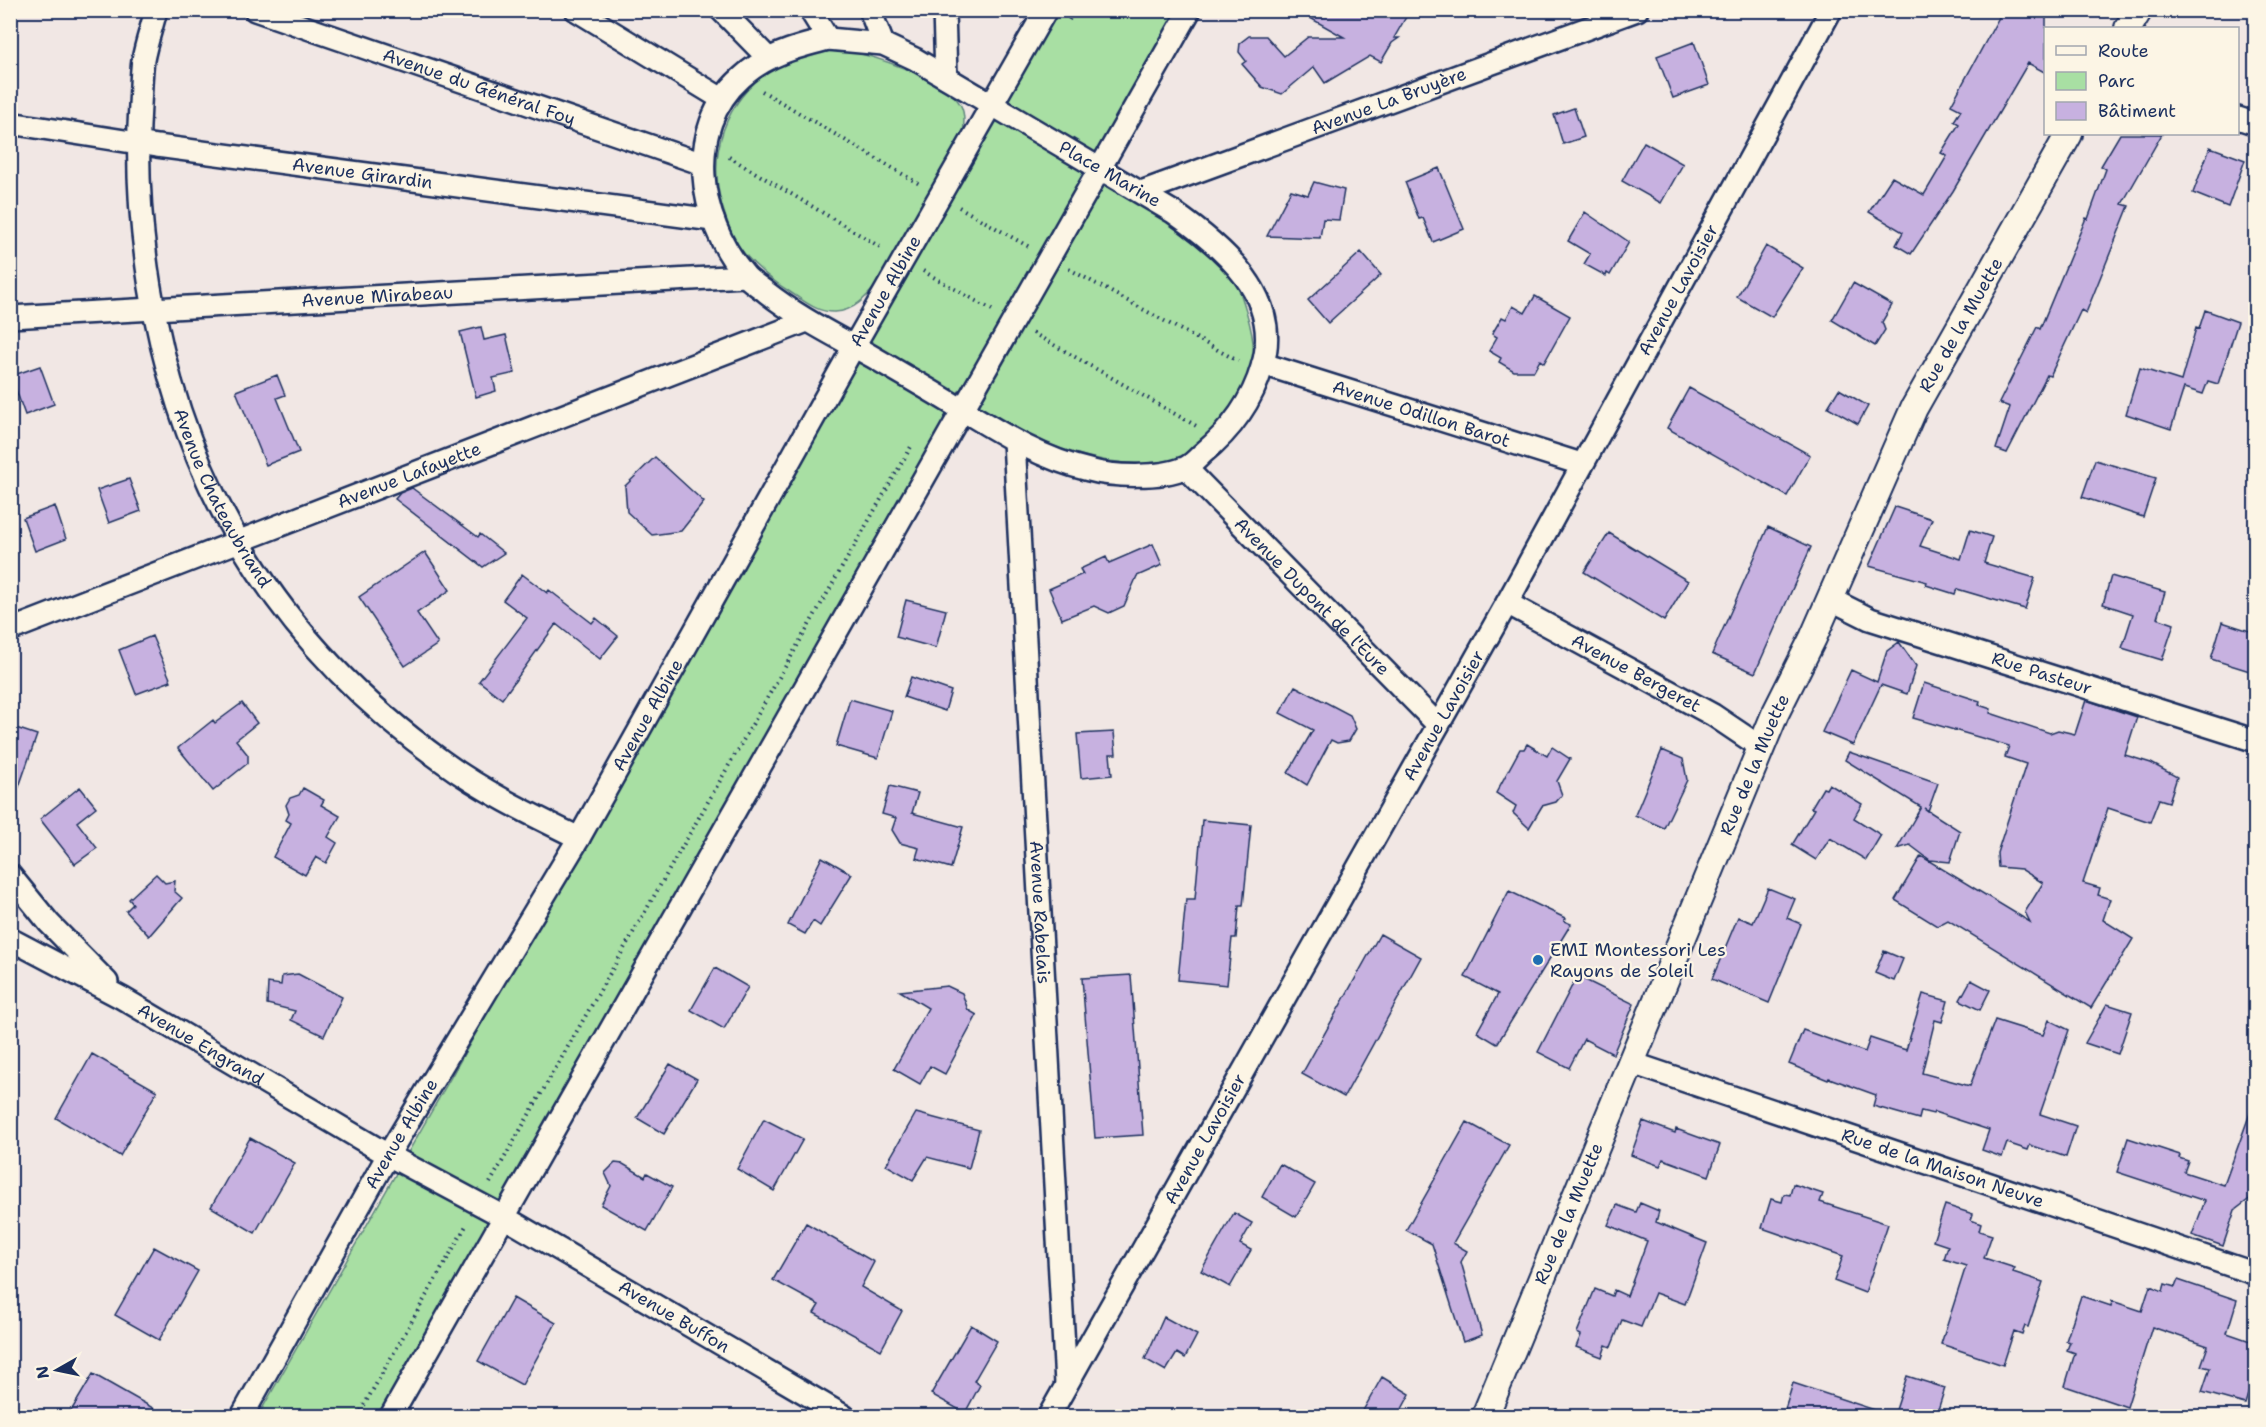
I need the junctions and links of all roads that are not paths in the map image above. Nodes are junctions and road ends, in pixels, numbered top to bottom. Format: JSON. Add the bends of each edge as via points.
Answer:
{"nodes":[{"id":1,"x":156,"y":10,"type":"edge"},
{"id":2,"x":255,"y":10,"type":"edge"},
{"id":3,"x":576,"y":10,"type":"edge"},
{"id":4,"x":721,"y":10,"type":"edge"},
{"id":5,"x":810,"y":10,"type":"edge"},
{"id":6,"x":870,"y":10,"type":"edge"},
{"id":7,"x":944,"y":10,"type":"edge"},
{"id":8,"x":1046,"y":10,"type":"edge"},
{"id":9,"x":1190,"y":10,"type":"edge"},
{"id":10,"x":1636,"y":10,"type":"edge"},
{"id":11,"x":1832,"y":10,"type":"edge"},
{"id":12,"x":2139,"y":10,"type":"edge"},
{"id":13,"x":2129,"y":27,"type":"edge"},
{"id":14,"x":828,"y":39,"type":"junction"},
{"id":15,"x":884,"y":44,"type":"junction"},
{"id":16,"x":768,"y":58,"type":"junction"},
{"id":17,"x":946,"y":77,"type":"junction"},
{"id":18,"x":722,"y":99,"type":"junction"},
{"id":19,"x":991,"y":105,"type":"junction"},
{"id":20,"x":2239,"y":118,"type":"edge"},
{"id":21,"x":10,"y":123,"type":"edge"},
{"id":22,"x":2256,"y":124,"type":"edge"},
{"id":23,"x":2068,"y":135,"type":"edge"},
{"id":24,"x":138,"y":143,"type":"junction"},
{"id":25,"x":703,"y":164,"type":"junction"},
{"id":26,"x":1100,"y":169,"type":"junction"},
{"id":27,"x":1141,"y":192,"type":"junction"},
{"id":28,"x":713,"y":220,"type":"junction"},
{"id":29,"x":745,"y":276,"type":"junction"},
{"id":30,"x":153,"y":308,"type":"junction"},
{"id":31,"x":10,"y":317,"type":"edge"},
{"id":32,"x":807,"y":321,"type":"junction"},
{"id":33,"x":854,"y":346,"type":"junction"},
{"id":34,"x":1262,"y":368,"type":"junction"},
{"id":35,"x":963,"y":410,"type":"junction"},
{"id":36,"x":1014,"y":441,"type":"junction"},
{"id":37,"x":1581,"y":464,"type":"junction"},
{"id":38,"x":1186,"y":468,"type":"junction"},
{"id":39,"x":237,"y":542,"type":"junction"},
{"id":40,"x":1830,"y":598,"type":"junction"},
{"id":41,"x":1507,"y":603,"type":"junction"},
{"id":42,"x":10,"y":630,"type":"edge"},
{"id":43,"x":1438,"y":725,"type":"junction"},
{"id":44,"x":2256,"y":741,"type":"edge"},
{"id":45,"x":1762,"y":748,"type":"junction"},
{"id":46,"x":579,"y":838,"type":"junction"},
{"id":47,"x":10,"y":875,"type":"edge"},
{"id":48,"x":10,"y":939,"type":"edge"},
{"id":49,"x":122,"y":998,"type":"junction"},
{"id":50,"x":1632,"y":1063,"type":"junction"},
{"id":51,"x":388,"y":1155,"type":"junction"},
{"id":52,"x":479,"y":1203,"type":"joint"},
{"id":53,"x":504,"y":1217,"type":"junction"},
{"id":54,"x":2256,"y":1274,"type":"edge"},
{"id":55,"x":1066,"y":1384,"type":"junction"},
{"id":56,"x":242,"y":1416,"type":"edge"},
{"id":57,"x":391,"y":1416,"type":"edge"},
{"id":58,"x":844,"y":1416,"type":"edge"},
{"id":59,"x":1049,"y":1416,"type":"edge"},
{"id":60,"x":1485,"y":1416,"type":"edge"}],
"edges":[{"from":1,"to":24,"type":"street","name":"Avenue Chateaubriand","via":[[143,61]]},
{"from":2,"to":25,"type":"street","name":"Avenue du Général Foy"},
{"from":3,"to":18,"type":"street"},
{"from":4,"to":16,"type":"street"},
{"from":5,"to":14,"type":"street"},
{"from":6,"to":15,"type":"street"},
{"from":7,"to":17,"type":"street"},
{"from":8,"to":19,"type":"street","name":"Avenue Albine"},
{"from":9,"to":26,"type":"street"},
{"from":10,"to":27,"type":"street","name":"Avenue La Bruyère"},
{"from":11,"to":37,"type":"street","name":"Avenue Lavoisier"},
{"from":12,"to":13,"type":"street"},
{"from":14,"to":15,"type":"street","name":"Place Marine"},
{"from":14,"to":16,"type":"street","name":"Place Marine"},
{"from":15,"to":17,"type":"street","name":"Place Marine"},
{"from":16,"to":18,"type":"street","name":"Place Marine","via":[[741,77]]},
{"from":17,"to":19,"type":"street","name":"Place Marine"},
{"from":18,"to":25,"type":"street","name":"Place Marine","via":[[707,131]]},
{"from":19,"to":26,"type":"street","name":"Place Marine"},
{"from":19,"to":33,"type":"street","name":"Avenue Albine"},
{"from":20,"to":22,"type":"street"},
{"from":21,"to":24,"type":"street","name":"Avenue Girardin"},
{"from":23,"to":40,"type":"street","name":"Rue de la Muette","via":[[1914,408]]},
{"from":24,"to":28,"type":"street","name":"Avenue Girardin"},
{"from":24,"to":30,"type":"street","name":"Avenue Chateaubriand","via":[[140,225]]},
{"from":25,"to":28,"type":"street","name":"Place Marine"},
{"from":26,"to":27,"type":"street","name":"Place Marine"},
{"from":26,"to":35,"type":"street"},
{"from":27,"to":34,"type":"street","name":"Place Marine","via":[[1206,235],[1239,267],[1260,301],[1267,337]]},
{"from":28,"to":29,"type":"street","name":"Place Marine"},
{"from":29,"to":30,"type":"street","name":"Avenue Mirabeau"},
{"from":29,"to":32,"type":"street","name":"Place Marine"},
{"from":30,"to":31,"type":"street","name":"Avenue Mirabeau"},
{"from":30,"to":39,"type":"street","name":"Avenue Chateaubriand","via":[[172,391],[202,474]]},
{"from":32,"to":33,"type":"street","name":"Place Marine"},
{"from":32,"to":39,"type":"street","name":"Avenue Lafayette"},
{"from":33,"to":35,"type":"street","name":"Place Marine"},
{"from":33,"to":46,"type":"street","name":"Avenue Albine"},
{"from":34,"to":37,"type":"street","name":"Avenue Odillon Barot"},
{"from":34,"to":38,"type":"street","name":"Place Marine","via":[[1252,396],[1220,439]]},
{"from":35,"to":36,"type":"street","name":"Place Marine"},
{"from":35,"to":53,"type":"street"},
{"from":36,"to":38,"type":"street","name":"Place Marine","via":[[1091,471],[1153,475]]},
{"from":36,"to":55,"type":"street","name":"Avenue Rabelais"},
{"from":37,"to":41,"type":"street","name":"Avenue Lavoisier"},
{"from":38,"to":43,"type":"street","name":"Avenue Dupont de l'Eure"},
{"from":39,"to":42,"type":"street","name":"Avenue Lafayette"},
{"from":39,"to":46,"type":"street","name":"Avenue Chateaubriand","via":[[297,627],[370,704],[442,762],[515,807]]},
{"from":40,"to":44,"type":"street","name":"Rue Pasteur","via":[[1870,619]]},
{"from":40,"to":45,"type":"street","name":"Rue de la Muette"},
{"from":41,"to":43,"type":"street","name":"Avenue Lavoisier"},
{"from":41,"to":45,"type":"street","name":"Avenue Bergeret","via":[[1713,715]]},
{"from":43,"to":55,"type":"street","name":"Avenue Lavoisier"},
{"from":45,"to":50,"type":"street","name":"Rue de la Muette"},
{"from":46,"to":51,"type":"street","name":"Avenue Albine"},
{"from":47,"to":49,"type":"street","via":[[49,923]]},
{"from":48,"to":49,"type":"street","name":"Avenue Engrand"},
{"from":49,"to":51,"type":"street","name":"Avenue Engrand"},
{"from":50,"to":54,"type":"street","name":"Rue de la Maison Neuve"},
{"from":50,"to":60,"type":"street","name":"Rue de la Muette"},
{"from":51,"to":52,"type":"street","name":"Avenue Engrand"},
{"from":51,"to":56,"type":"street","name":"Avenue Albine"},
{"from":52,"to":53,"type":"street","name":"Avenue Buffon"},
{"from":53,"to":57,"type":"street"},
{"from":53,"to":58,"type":"street","name":"Avenue Buffon"},
{"from":55,"to":59,"type":"street","name":"Avenue Lavoisier"}]}
